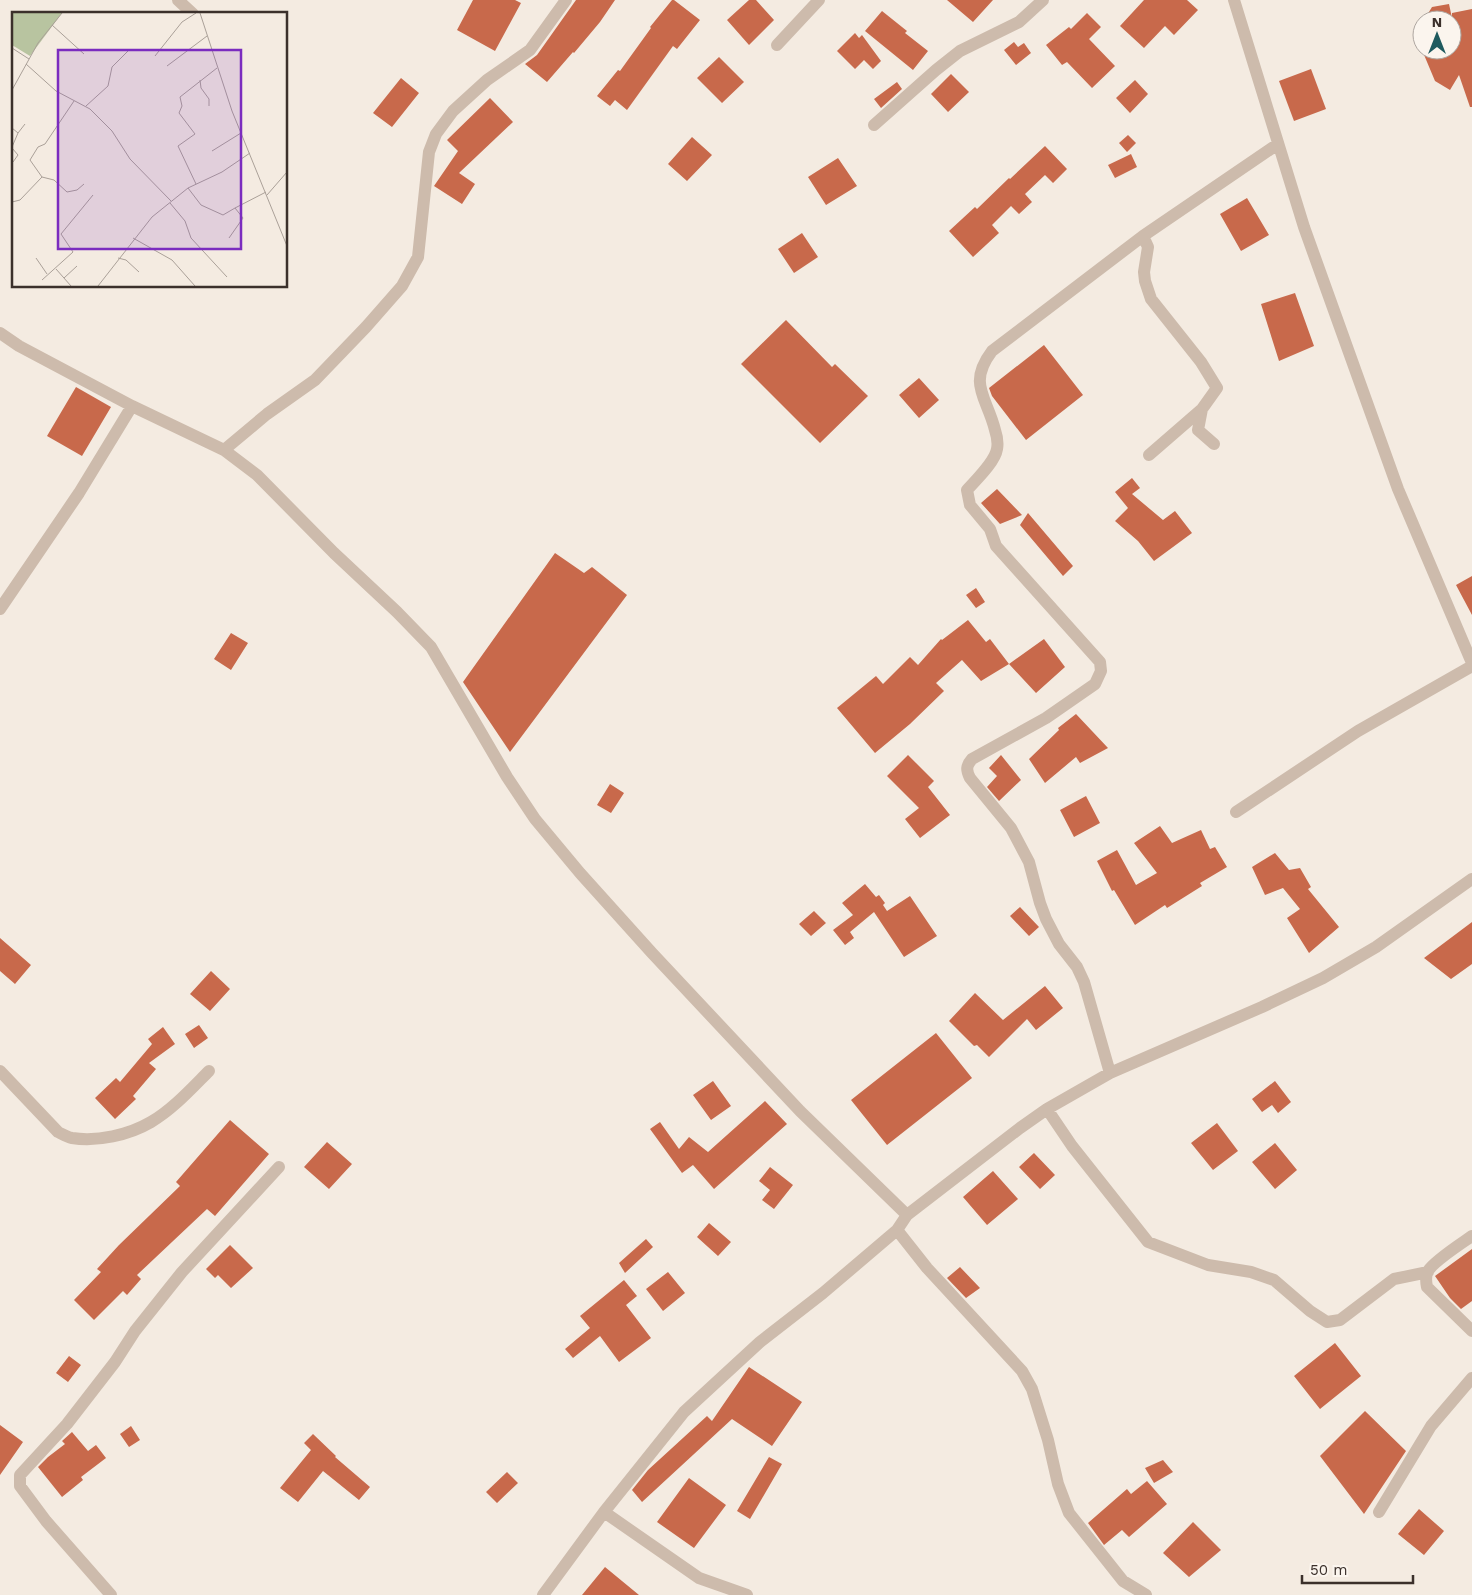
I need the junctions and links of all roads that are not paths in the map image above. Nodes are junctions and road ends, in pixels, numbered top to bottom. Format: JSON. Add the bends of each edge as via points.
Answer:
{"nodes":[{"id":1,"x":178,"y":0,"type":"edge"},
{"id":2,"x":566,"y":0,"type":"edge"},
{"id":3,"x":819,"y":0,"type":"edge"},
{"id":4,"x":1043,"y":0,"type":"edge"},
{"id":5,"x":1234,"y":0,"type":"edge"},
{"id":6,"x":191,"y":12,"type":"edge"},
{"id":7,"x":776,"y":45,"type":"dead end"},
{"id":8,"x":874,"y":125,"type":"dead end"},
{"id":9,"x":1278,"y":144,"type":"junction"},
{"id":10,"x":1142,"y":236,"type":"junction"},
{"id":11,"x":0,"y":333,"type":"edge"},
{"id":12,"x":132,"y":406,"type":"junction"},
{"id":13,"x":1202,"y":409,"type":"junction"},
{"id":14,"x":1214,"y":444,"type":"dead end"},
{"id":15,"x":224,"y":450,"type":"junction"},
{"id":16,"x":1148,"y":455,"type":"dead end"},
{"id":17,"x":0,"y":609,"type":"edge"},
{"id":18,"x":1472,"y":664,"type":"edge"},
{"id":19,"x":1236,"y":812,"type":"dead end"},
{"id":20,"x":1472,"y":879,"type":"edge"},
{"id":21,"x":0,"y":1071,"type":"edge"},
{"id":22,"x":209,"y":1071,"type":"dead end"},
{"id":23,"x":1110,"y":1073,"type":"junction"},
{"id":24,"x":1047,"y":1109,"type":"junction"},
{"id":25,"x":279,"y":1167,"type":"dead end"},
{"id":26,"x":907,"y":1215,"type":"junction"},
{"id":27,"x":897,"y":1230,"type":"junction"},
{"id":28,"x":1472,"y":1236,"type":"edge"},
{"id":29,"x":1428,"y":1272,"type":"junction"},
{"id":30,"x":1472,"y":1331,"type":"edge"},
{"id":31,"x":1472,"y":1378,"type":"edge"},
{"id":32,"x":604,"y":1512,"type":"junction"},
{"id":33,"x":1379,"y":1512,"type":"dead end"},
{"id":34,"x":111,"y":1595,"type":"edge"},
{"id":35,"x":543,"y":1595,"type":"edge"},
{"id":36,"x":748,"y":1595,"type":"edge"},
{"id":37,"x":1146,"y":1595,"type":"edge"}],
"edges":[{"from":1,"to":6,"type":"street"},
{"from":2,"to":15,"type":"street","via":[[530,50],[487,80],[453,111],[436,134],[429,152],[418,257],[402,286],[315,380]]},
{"from":3,"to":7,"type":"street"},
{"from":4,"to":8,"type":"street","via":[[1019,22],[960,51]]},
{"from":5,"to":9,"type":"street"},
{"from":9,"to":10,"type":"street"},
{"from":9,"to":18,"type":"street","via":[[1304,227],[1398,488]]},
{"from":10,"to":13,"type":"street","via":[[1148,247],[1144,272],[1151,299],[1201,362],[1217,388]]},
{"from":10,"to":23,"type":"street","via":[[992,352],[984,362],[979,376],[980,389],[997,436],[997,450],[967,490],[970,506],[990,529],[996,546],[1100,662],[1101,671],[1095,684],[1046,718],[972,759],[966,771],[1011,828],[1029,862],[1046,919],[1084,982]]},
{"from":11,"to":12,"type":"street"},
{"from":12,"to":15,"type":"street"},
{"from":12,"to":17,"type":"street","via":[[79,493]]},
{"from":13,"to":14,"type":"street","via":[[1198,430]]},
{"from":13,"to":16,"type":"street"},
{"from":15,"to":26,"type":"street","via":[[257,475],[431,647],[534,819],[652,953],[800,1111]]},
{"from":18,"to":19,"type":"street","via":[[1358,731]]},
{"from":20,"to":23,"type":"street","via":[[1376,947],[1323,978]]},
{"from":21,"to":22,"type":"street","via":[[58,1132],[70,1138],[88,1139],[130,1131],[151,1122]]},
{"from":23,"to":24,"type":"street"},
{"from":24,"to":26,"type":"street"},
{"from":24,"to":29,"type":"street","via":[[1077,1153],[1148,1242],[1208,1265],[1251,1272],[1274,1280],[1327,1322],[1340,1320],[1394,1279]]},
{"from":25,"to":34,"type":"street","via":[[182,1272],[67,1424],[20,1475],[20,1486],[46,1521]]},
{"from":26,"to":27,"type":"street"},
{"from":27,"to":32,"type":"street","via":[[760,1342],[684,1412]]},
{"from":27,"to":37,"type":"street","via":[[926,1268],[1022,1372],[1032,1389],[1069,1513],[1122,1582]]},
{"from":28,"to":29,"type":"street"},
{"from":29,"to":30,"type":"street","via":[[1427,1287]]},
{"from":31,"to":33,"type":"street","via":[[1431,1426]]},
{"from":32,"to":35,"type":"street"},
{"from":32,"to":36,"type":"street","via":[[700,1578]]}]}
